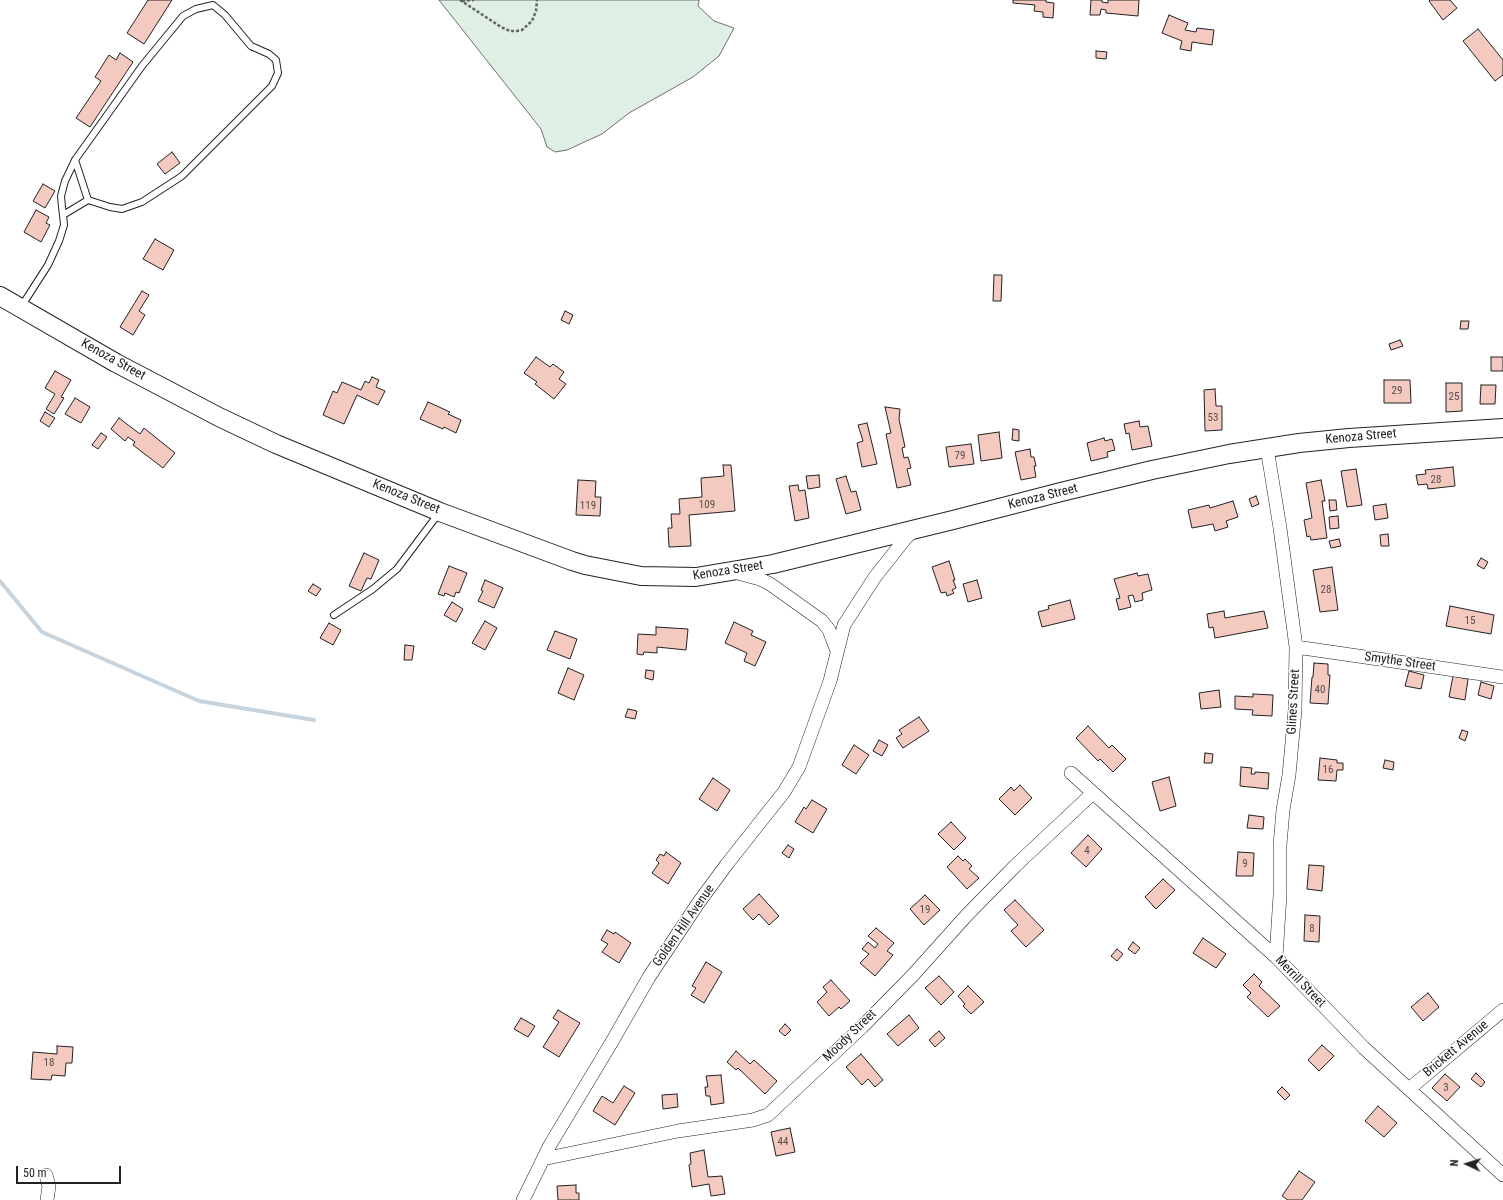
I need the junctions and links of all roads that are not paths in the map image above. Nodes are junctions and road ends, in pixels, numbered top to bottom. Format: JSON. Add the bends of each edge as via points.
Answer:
{"nodes":[{"id":1,"x":75,"y":160,"type":"junction"},
{"id":2,"x":88,"y":200,"type":"junction"},
{"id":3,"x":63,"y":215,"type":"junction"},
{"id":4,"x":0,"y":296,"type":"edge"},
{"id":5,"x":20,"y":308,"type":"junction"},
{"id":6,"x":1503,"y":428,"type":"edge"},
{"id":7,"x":1267,"y":448,"type":"junction"},
{"id":8,"x":440,"y":512,"type":"junction"},
{"id":9,"x":914,"y":530,"type":"junction"},
{"id":10,"x":731,"y":572,"type":"junction"},
{"id":11,"x":334,"y":615,"type":"dead end"},
{"id":12,"x":1296,"y":647,"type":"junction"},
{"id":13,"x":837,"y":651,"type":"junction"},
{"id":14,"x":1503,"y":677,"type":"edge"},
{"id":15,"x":1071,"y":773,"type":"dead end"},
{"id":16,"x":1093,"y":793,"type":"junction"},
{"id":17,"x":1276,"y":957,"type":"junction"},
{"id":18,"x":1503,"y":1010,"type":"edge"},
{"id":19,"x":1409,"y":1089,"type":"junction"},
{"id":20,"x":542,"y":1159,"type":"junction"},
{"id":21,"x":46,"y":1175,"type":"dead end"},
{"id":22,"x":1503,"y":1175,"type":"edge"},
{"id":23,"x":47,"y":1200,"type":"edge"},
{"id":24,"x":522,"y":1200,"type":"edge"}],
"edges":[{"from":1,"to":2,"type":"lane"},
{"from":1,"to":2,"type":"lane","via":[[142,66],[183,16],[196,9],[213,5],[225,15],[251,46],[276,60],[278,73],[272,86],[182,176],[142,202],[122,209]]},
{"from":1,"to":3,"type":"lane","via":[[61,196]]},
{"from":2,"to":3,"type":"lane"},
{"from":3,"to":5,"type":"lane","via":[[64,225],[48,265]]},
{"from":4,"to":5,"type":"street","name":"Kenoza Street"},
{"from":5,"to":8,"type":"street","name":"Kenoza Street","via":[[116,363],[219,417],[276,444]]},
{"from":6,"to":7,"type":"street","name":"Kenoza Street","via":[[1349,438]]},
{"from":7,"to":9,"type":"street","name":"Kenoza Street","via":[[1152,470]]},
{"from":7,"to":12,"type":"street","name":"Glines Street"},
{"from":8,"to":10,"type":"street","name":"Kenoza Street","via":[[572,561],[598,568],[641,576],[696,577]]},
{"from":8,"to":11,"type":"lane","via":[[397,569]]},
{"from":9,"to":10,"type":"street","name":"Kenoza Street"},
{"from":9,"to":13,"type":"street","name":"Golden Hill Avenue","via":[[875,577],[851,613],[844,625]]},
{"from":10,"to":13,"type":"street","via":[[770,584],[822,621]]},
{"from":12,"to":14,"type":"street","name":"Smythe Street"},
{"from":12,"to":17,"type":"street","name":"Glines Street","via":[[1294,717],[1280,846]]},
{"from":13,"to":20,"type":"street","name":"Golden Hill Avenue","via":[[830,681],[799,767],[784,792],[727,864],[648,977]]},
{"from":15,"to":16,"type":"street","name":"Merrill Street"},
{"from":16,"to":17,"type":"street","name":"Merrill Street"},
{"from":16,"to":20,"type":"street","name":"Moody Street","via":[[1015,866],[862,1027],[768,1115],[753,1120],[678,1131]]},
{"from":17,"to":19,"type":"street","name":"Merrill Street","via":[[1364,1048]]},
{"from":18,"to":19,"type":"street","name":"Brickett Avenue"},
{"from":19,"to":22,"type":"street","name":"Merrill Street"},
{"from":20,"to":24,"type":"street","name":"Golden Hill Avenue"},
{"from":21,"to":23,"type":"street","via":[[49,1186]]}]}
